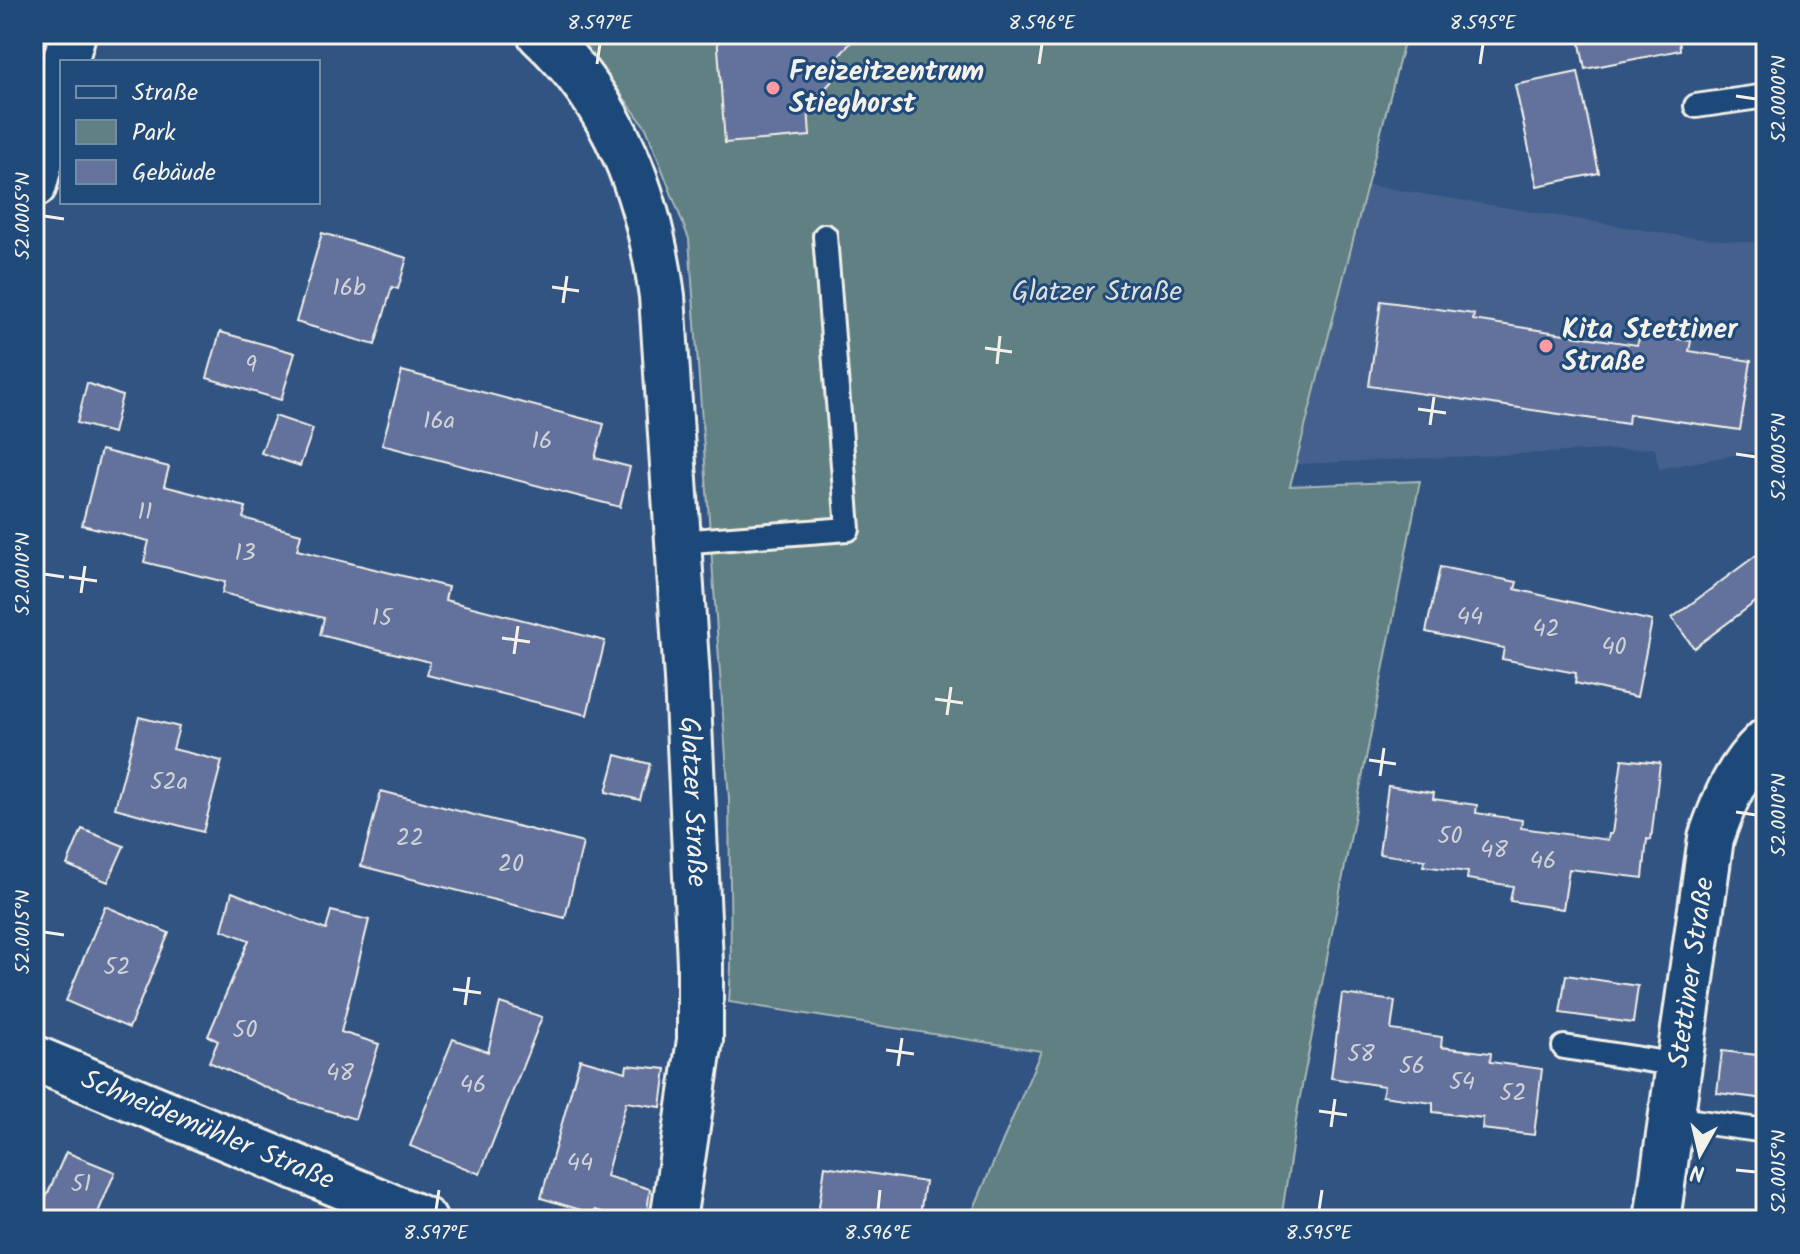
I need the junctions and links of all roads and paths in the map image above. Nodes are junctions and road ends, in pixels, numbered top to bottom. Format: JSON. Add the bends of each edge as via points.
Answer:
{"nodes":[{"id":1,"x":73,"y":34,"type":"edge"},
{"id":2,"x":540,"y":34,"type":"edge"},
{"id":3,"x":66,"y":60,"type":"edge"},
{"id":4,"x":60,"y":83,"type":"edge"},
{"id":5,"x":1766,"y":96,"type":"edge"},
{"id":6,"x":1696,"y":106,"type":"dead end"},
{"id":7,"x":34,"y":185,"type":"edge"},
{"id":8,"x":825,"y":236,"type":"dead end"},
{"id":9,"x":679,"y":542,"type":"junction"},
{"id":10,"x":1766,"y":741,"type":"edge"},
{"id":11,"x":1564,"y":1047,"type":"dead end"},
{"id":12,"x":34,"y":1058,"type":"edge"},
{"id":13,"x":1679,"y":1065,"type":"junction"},
{"id":14,"x":1671,"y":1118,"type":"junction"},
{"id":15,"x":1766,"y":1131,"type":"edge"},
{"id":16,"x":424,"y":1220,"type":"edge"},
{"id":17,"x":673,"y":1220,"type":"edge"},
{"id":18,"x":1657,"y":1220,"type":"edge"}],
"edges":[{"from":1,"to":3,"type":"street"},
{"from":2,"to":9,"type":"street","name":"Glatzer Straße","via":[[602,106],[628,156],[647,211],[662,296]]},
{"from":4,"to":7,"type":"street"},
{"from":5,"to":6,"type":"lane"},
{"from":8,"to":9,"type":"lane","via":[[848,529]]},
{"from":9,"to":17,"type":"street","name":"Glatzer Straße","via":[[700,1040]]},
{"from":10,"to":13,"type":"street","name":"Stettiner Straße","via":[[1737,775],[1711,838]]},
{"from":11,"to":13,"type":"lane"},
{"from":12,"to":16,"type":"street","name":"Schneidemühler Straße"},
{"from":13,"to":14,"type":"street","name":"Stettiner Straße"},
{"from":14,"to":15,"type":"lane"},
{"from":14,"to":18,"type":"street","name":"Stettiner Straße"}]}
